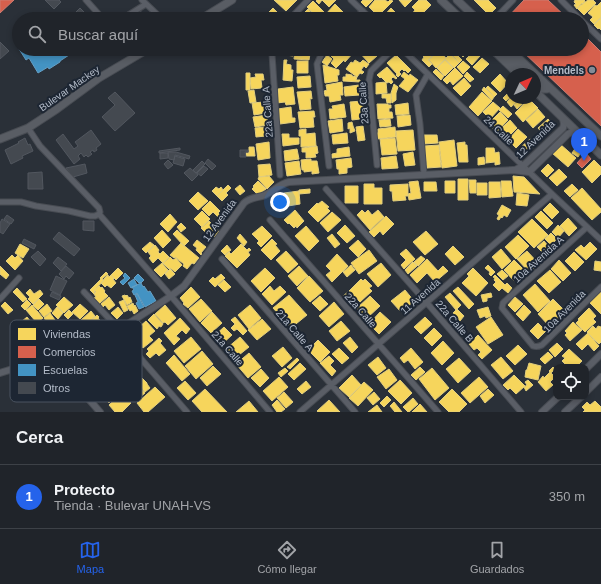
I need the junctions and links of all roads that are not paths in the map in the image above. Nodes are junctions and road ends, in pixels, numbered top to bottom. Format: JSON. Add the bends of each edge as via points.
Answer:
{"nodes":[{"id":1,"x":86,"y":0,"type":"edge"},
{"id":2,"x":232,"y":0,"type":"edge"},
{"id":3,"x":308,"y":0,"type":"edge"},
{"id":4,"x":351,"y":0,"type":"edge"},
{"id":5,"x":441,"y":0,"type":"edge"},
{"id":6,"x":457,"y":0,"type":"edge"},
{"id":7,"x":513,"y":0,"type":"edge"},
{"id":8,"x":561,"y":0,"type":"edge"},
{"id":9,"x":144,"y":2,"type":"edge"},
{"id":10,"x":363,"y":11,"type":"edge"},
{"id":11,"x":97,"y":12,"type":"edge"},
{"id":12,"x":131,"y":12,"type":"edge"},
{"id":13,"x":155,"y":12,"type":"edge"},
{"id":14,"x":212,"y":12,"type":"edge"},
{"id":15,"x":297,"y":12,"type":"edge"},
{"id":16,"x":453,"y":12,"type":"edge"},
{"id":17,"x":470,"y":12,"type":"edge"},
{"id":18,"x":502,"y":12,"type":"edge"},
{"id":19,"x":573,"y":12,"type":"edge"},
{"id":20,"x":589,"y":28,"type":"edge"},
{"id":21,"x":601,"y":39,"type":"edge"},
{"id":22,"x":135,"y":56,"type":"edge"},
{"id":23,"x":272,"y":56,"type":"edge"},
{"id":24,"x":321,"y":56,"type":"edge"},
{"id":25,"x":386,"y":56,"type":"edge"},
{"id":26,"x":409,"y":56,"type":"edge"},
{"id":27,"x":499,"y":56,"type":"edge"},
{"id":28,"x":505,"y":56,"type":"edge"},
{"id":29,"x":516,"y":56,"type":"edge"},
{"id":30,"x":512,"y":68,"type":"edge"},
{"id":31,"x":520,"y":68,"type":"edge"},
{"id":32,"x":428,"y":74,"type":"junction"},
{"id":33,"x":541,"y":87,"type":"edge"},
{"id":34,"x":549,"y":87,"type":"junction"},
{"id":35,"x":541,"y":97,"type":"edge"},
{"id":36,"x":563,"y":119,"type":"junction"},
{"id":37,"x":28,"y":128,"type":"junction"},
{"id":38,"x":577,"y":132,"type":"junction"},
{"id":39,"x":601,"y":136,"type":"edge"},
{"id":40,"x":0,"y":139,"type":"edge"},
{"id":41,"x":601,"y":155,"type":"edge"},
{"id":42,"x":377,"y":165,"type":"dead end"},
{"id":43,"x":329,"y":166,"type":"dead end"},
{"id":44,"x":523,"y":166,"type":"junction"},
{"id":45,"x":513,"y":170,"type":"junction"},
{"id":46,"x":529,"y":172,"type":"junction"},
{"id":47,"x":280,"y":174,"type":"dead end"},
{"id":48,"x":424,"y":174,"type":"junction"},
{"id":49,"x":326,"y":189,"type":"dead end"},
{"id":50,"x":552,"y":194,"type":"junction"},
{"id":51,"x":0,"y":202,"type":"edge"},
{"id":52,"x":99,"y":214,"type":"junction"},
{"id":53,"x":270,"y":220,"type":"dead end"},
{"id":54,"x":587,"y":227,"type":"junction"},
{"id":55,"x":601,"y":240,"type":"edge"},
{"id":56,"x":222,"y":259,"type":"dead end"},
{"id":57,"x":19,"y":278,"type":"dead end"},
{"id":58,"x":601,"y":287,"type":"edge"},
{"id":59,"x":84,"y":292,"type":"dead end"},
{"id":60,"x":171,"y":296,"type":"junction"},
{"id":61,"x":0,"y":299,"type":"edge"},
{"id":62,"x":427,"y":302,"type":"junction"},
{"id":63,"x":109,"y":320,"type":"edge"},
{"id":64,"x":134,"y":320,"type":"edge"},
{"id":65,"x":379,"y":344,"type":"junction"},
{"id":66,"x":539,"y":347,"type":"joint"},
{"id":67,"x":601,"y":354,"type":"edge"},
{"id":68,"x":142,"y":359,"type":"edge"},
{"id":69,"x":589,"y":366,"type":"edge"},
{"id":70,"x":10,"y":370,"type":"edge"},
{"id":71,"x":0,"y":373,"type":"edge"},
{"id":72,"x":601,"y":377,"type":"edge"},
{"id":73,"x":331,"y":385,"type":"junction"},
{"id":74,"x":589,"y":389,"type":"edge"},
{"id":75,"x":555,"y":400,"type":"edge"},
{"id":76,"x":577,"y":400,"type":"edge"},
{"id":77,"x":91,"y":402,"type":"edge"},
{"id":78,"x":100,"y":412,"type":"edge"},
{"id":79,"x":187,"y":412,"type":"edge"},
{"id":80,"x":270,"y":412,"type":"edge"},
{"id":81,"x":300,"y":412,"type":"edge"},
{"id":82,"x":355,"y":412,"type":"edge"},
{"id":83,"x":438,"y":412,"type":"edge"},
{"id":84,"x":521,"y":412,"type":"edge"},
{"id":85,"x":542,"y":412,"type":"edge"},
{"id":86,"x":566,"y":412,"type":"edge"}],
"edges":[{"from":1,"to":11,"type":"street"},
{"from":2,"to":14,"type":"main road"},
{"from":3,"to":15,"type":"street"},
{"from":4,"to":10,"type":"street"},
{"from":5,"to":16,"type":"main road"},
{"from":6,"to":17,"type":"main road"},
{"from":7,"to":18,"type":"street"},
{"from":8,"to":19,"type":"street"},
{"from":9,"to":12,"type":"street"},
{"from":9,"to":13,"type":"street"},
{"from":20,"to":21,"type":"street"},
{"from":22,"to":37,"type":"main road","name":"Bulevar Mackey"},
{"from":23,"to":47,"type":"street","name":"22a Calle A"},
{"from":24,"to":43,"type":"street","via":[[317,64]]},
{"from":25,"to":42,"type":"street","name":"23a Calle","via":[[371,70],[369,80]]},
{"from":26,"to":32,"type":"street","name":"24 Calle"},
{"from":27,"to":30,"type":"main road"},
{"from":28,"to":31,"type":"main road"},
{"from":29,"to":34,"type":"main road"},
{"from":32,"to":44,"type":"street","name":"24 Calle"},
{"from":32,"to":48,"type":"street","via":[[416,95]]},
{"from":33,"to":34,"type":"main road"},
{"from":34,"to":39,"type":"main road"},
{"from":35,"to":36,"type":"main road"},
{"from":36,"to":38,"type":"main road"},
{"from":36,"to":44,"type":"street","name":"12 Avenida","via":[[562,128]]},
{"from":37,"to":40,"type":"main road","name":"Bulevar Mackey"},
{"from":37,"to":52,"type":"street","name":"21a Calle","via":[[40,146],[99,208]]},
{"from":38,"to":41,"type":"main road"},
{"from":38,"to":46,"type":"street","name":"12 Avenida","via":[[568,134]]},
{"from":44,"to":45,"type":"street","name":"12 Avenida"},
{"from":44,"to":46,"type":"street","name":"24 Calle"},
{"from":45,"to":46,"type":"street","name":"12 Avenida"},
{"from":45,"to":48,"type":"street","name":"12 Avenida"},
{"from":46,"to":50,"type":"street","name":"24 Calle"},
{"from":48,"to":60,"type":"street","name":"12 Avenida","via":[[289,182],[267,194],[250,198],[184,286]]},
{"from":49,"to":62,"type":"street","name":"22a Calle B"},
{"from":50,"to":54,"type":"street","name":"24 Calle"},
{"from":50,"to":62,"type":"street","name":"11 Avenida"},
{"from":51,"to":52,"type":"street","via":[[21,202],[90,216]]},
{"from":52,"to":60,"type":"street","name":"21a Calle"},
{"from":53,"to":65,"type":"street","name":"22a Calle"},
{"from":54,"to":55,"type":"street","name":"24 Calle"},
{"from":54,"to":66,"type":"street","name":"10a Avenida A","via":[[502,305],[503,311],[530,342]]},
{"from":56,"to":73,"type":"street","name":"21a Calle A"},
{"from":57,"to":61,"type":"street"},
{"from":58,"to":66,"type":"street","name":"10a Avenida"},
{"from":59,"to":63,"type":"street"},
{"from":60,"to":64,"type":"street","name":"12 Avenida"},
{"from":60,"to":80,"type":"street","name":"21a Calle"},
{"from":62,"to":65,"type":"street","name":"11 Avenida"},
{"from":62,"to":84,"type":"street","name":"22a Calle B"},
{"from":65,"to":73,"type":"street","name":"11 Avenida"},
{"from":65,"to":83,"type":"street","name":"22a Calle"},
{"from":67,"to":69,"type":"street"},
{"from":68,"to":79,"type":"street"},
{"from":70,"to":71,"type":"street","name":"12 Avenida"},
{"from":72,"to":74,"type":"street"},
{"from":73,"to":81,"type":"street","name":"11 Avenida"},
{"from":73,"to":82,"type":"street","name":"21a Calle A"},
{"from":75,"to":85,"type":"street"},
{"from":76,"to":86,"type":"street"},
{"from":77,"to":78,"type":"street"}]}
